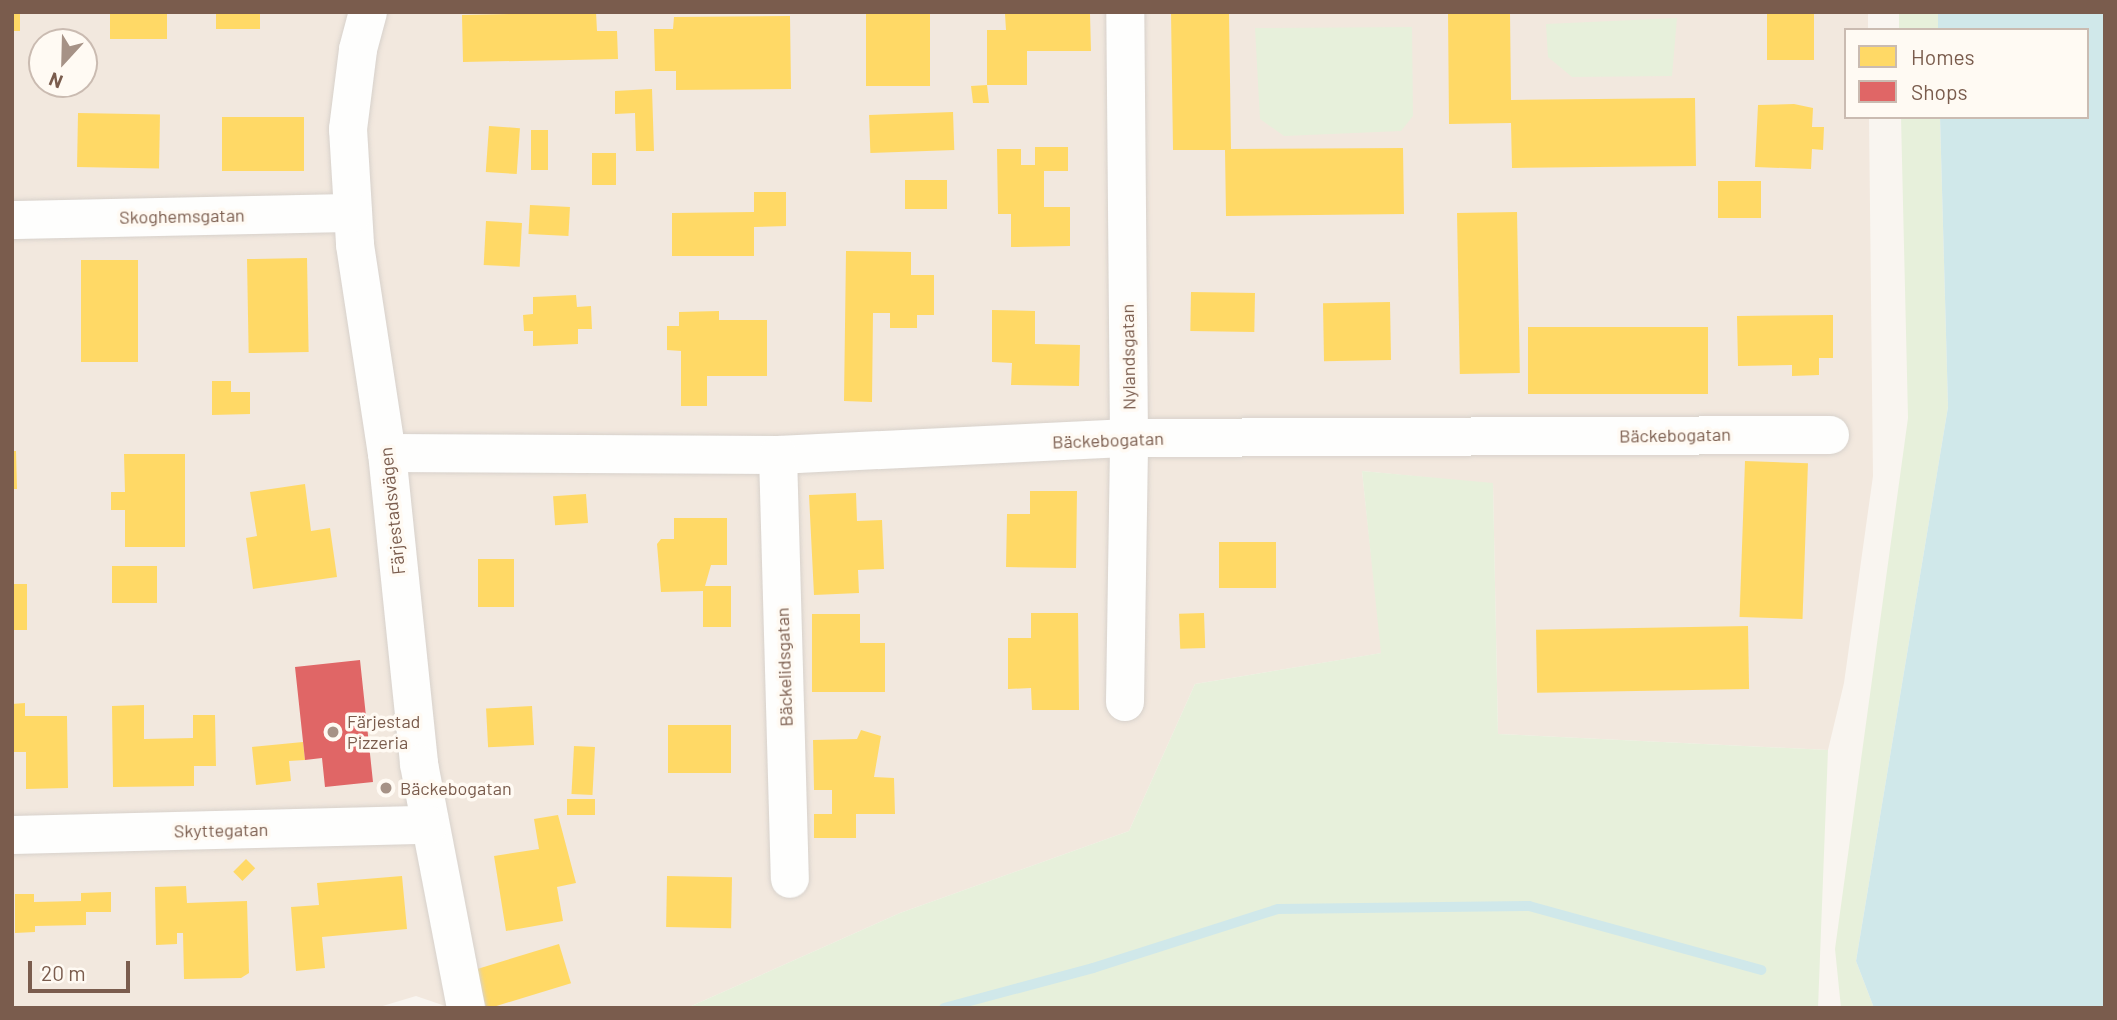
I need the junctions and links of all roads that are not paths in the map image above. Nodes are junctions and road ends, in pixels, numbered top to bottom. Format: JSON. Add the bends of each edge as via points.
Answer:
{"nodes":[{"id":1,"x":368,"y":12,"type":"edge"},
{"id":2,"x":1125,"y":12,"type":"edge"},
{"id":3,"x":353,"y":213,"type":"junction"},
{"id":4,"x":12,"y":219,"type":"edge"},
{"id":5,"x":1830,"y":435,"type":"dead end"},
{"id":6,"x":1129,"y":438,"type":"junction"},
{"id":7,"x":387,"y":453,"type":"junction"},
{"id":8,"x":778,"y":455,"type":"junction"},
{"id":9,"x":1125,"y":702,"type":"dead end"},
{"id":10,"x":429,"y":825,"type":"junction"},
{"id":11,"x":12,"y":835,"type":"edge"},
{"id":12,"x":790,"y":879,"type":"dead end"},
{"id":13,"x":464,"y":998,"type":"edge"}],
"edges":[{"from":1,"to":3,"type":"street","name":"Färjestadsvägen","via":[[348,129]]},
{"from":2,"to":6,"type":"street","name":"Nylandsgatan"},
{"from":3,"to":4,"type":"street","name":"Skoghemsgatan"},
{"from":3,"to":7,"type":"street","name":"Färjestadsvägen"},
{"from":5,"to":6,"type":"street","name":"Bäckebogatan"},
{"from":6,"to":8,"type":"street","name":"Bäckebogatan"},
{"from":6,"to":9,"type":"street","name":"Nylandsgatan"},
{"from":7,"to":8,"type":"street","name":"Bäckebogatan"},
{"from":7,"to":10,"type":"street","name":"Färjestadsvägen"},
{"from":8,"to":12,"type":"street","name":"Bäckelidsgatan"},
{"from":10,"to":11,"type":"street","name":"Skyttegatan"},
{"from":10,"to":13,"type":"street","name":"Färjestadsvägen"}]}
